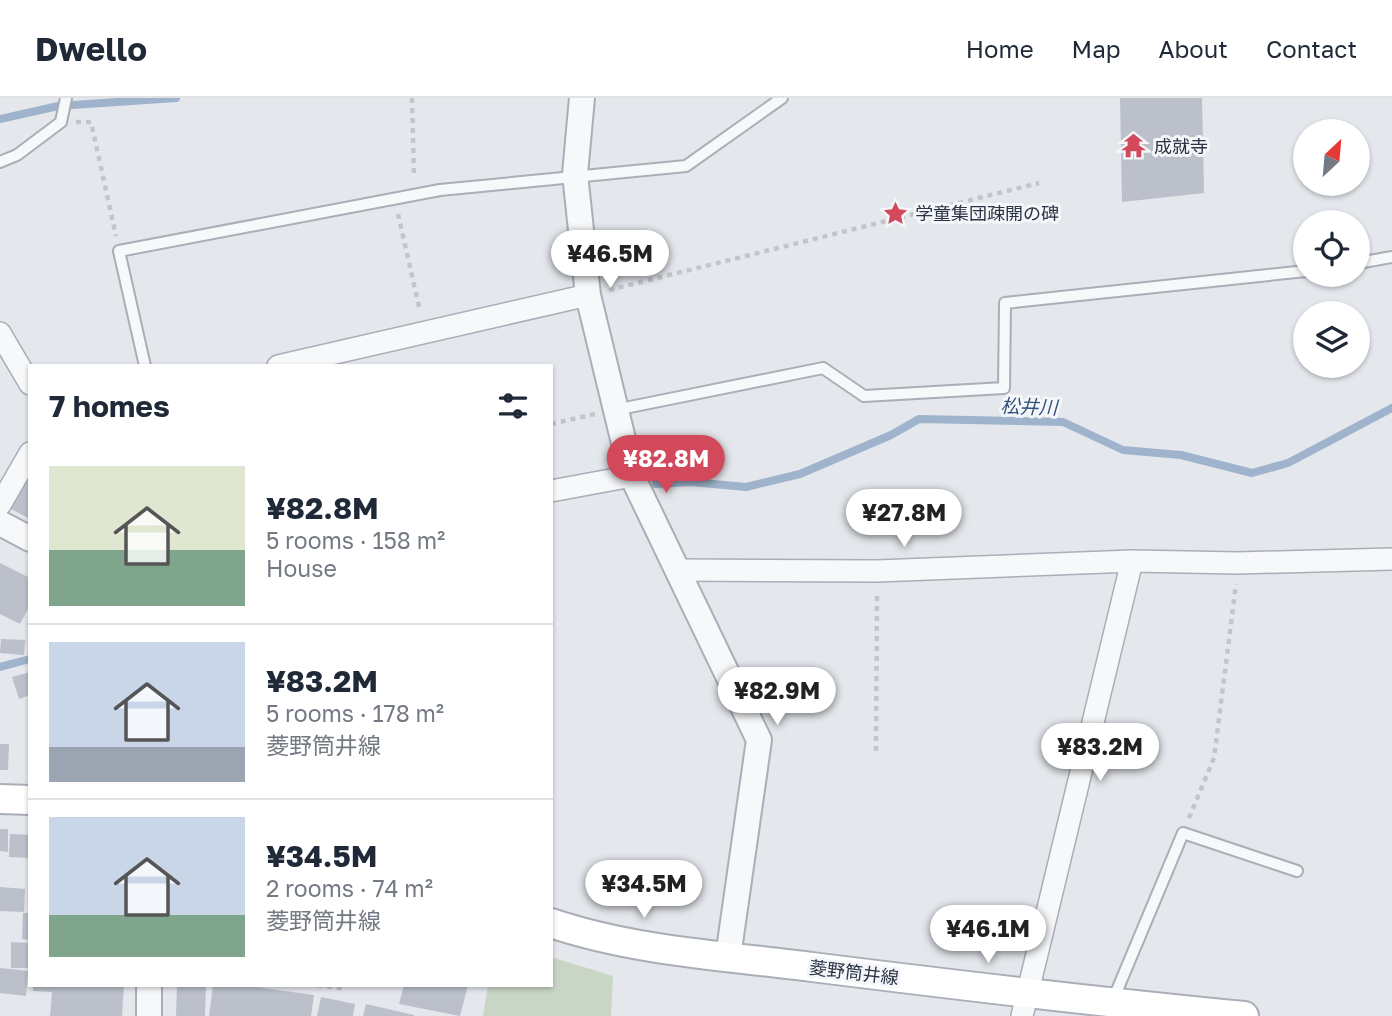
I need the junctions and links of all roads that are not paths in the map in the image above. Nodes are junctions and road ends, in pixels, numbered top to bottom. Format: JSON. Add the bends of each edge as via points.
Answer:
{"nodes":[{"id":1,"x":66,"y":98,"type":"edge"},
{"id":2,"x":582,"y":98,"type":"edge"},
{"id":3,"x":782,"y":98,"type":"edge"},
{"id":4,"x":0,"y":162,"type":"edge"},
{"id":5,"x":575,"y":174,"type":"junction"},
{"id":6,"x":1392,"y":257,"type":"edge"},
{"id":7,"x":1370,"y":262,"type":"edge"},
{"id":8,"x":1293,"y":272,"type":"edge"},
{"id":9,"x":588,"y":295,"type":"junction"},
{"id":10,"x":0,"y":333,"type":"edge"},
{"id":11,"x":145,"y":364,"type":"edge"},
{"id":12,"x":287,"y":364,"type":"edge"},
{"id":13,"x":28,"y":381,"type":"edge"},
{"id":14,"x":614,"y":410,"type":"junction"},
{"id":15,"x":28,"y":456,"type":"edge"},
{"id":16,"x":634,"y":481,"type":"junction"},
{"id":17,"x":553,"y":491,"type":"edge"},
{"id":18,"x":0,"y":505,"type":"edge"},
{"id":19,"x":0,"y":523,"type":"edge"},
{"id":20,"x":28,"y":538,"type":"edge"},
{"id":21,"x":1392,"y":559,"type":"edge"},
{"id":22,"x":1132,"y":561,"type":"junction"},
{"id":23,"x":676,"y":569,"type":"junction"},
{"id":24,"x":0,"y":799,"type":"edge"},
{"id":25,"x":28,"y":800,"type":"edge"},
{"id":26,"x":1297,"y":871,"type":"dead end"},
{"id":27,"x":553,"y":924,"type":"edge"},
{"id":28,"x":728,"y":957,"type":"junction"},
{"id":29,"x":149,"y":987,"type":"edge"},
{"id":30,"x":1112,"y":1003,"type":"junction"},
{"id":31,"x":1025,"y":1005,"type":"edge"},
{"id":32,"x":149,"y":1016,"type":"edge"},
{"id":33,"x":1244,"y":1016,"type":"edge"}],
"edges":[{"from":1,"to":4,"type":"lane","via":[[61,122]]},
{"from":2,"to":5,"type":"street"},
{"from":3,"to":5,"type":"lane","via":[[687,166]]},
{"from":5,"to":9,"type":"street"},
{"from":5,"to":11,"type":"lane","via":[[414,195],[119,251]]},
{"from":6,"to":7,"type":"lane"},
{"from":8,"to":14,"type":"lane","via":[[1005,303],[1004,388],[864,396],[823,368]]},
{"from":9,"to":12,"type":"street"},
{"from":9,"to":14,"type":"street"},
{"from":10,"to":13,"type":"street"},
{"from":14,"to":16,"type":"street"},
{"from":15,"to":18,"type":"street"},
{"from":16,"to":17,"type":"street"},
{"from":16,"to":23,"type":"street"},
{"from":19,"to":20,"type":"street"},
{"from":21,"to":22,"type":"street"},
{"from":22,"to":23,"type":"street","via":[[877,571]]},
{"from":22,"to":31,"type":"street"},
{"from":23,"to":28,"type":"street","via":[[759,740]]},
{"from":24,"to":25,"type":"main road"},
{"from":26,"to":30,"type":"lane","via":[[1183,833]]},
{"from":27,"to":28,"type":"main road","name":"菱野筒井線","via":[[593,937]]},
{"from":28,"to":31,"type":"main road","name":"菱野筒井線"},
{"from":29,"to":32,"type":"street"},
{"from":30,"to":31,"type":"main road","name":"菱野筒井線"},
{"from":30,"to":33,"type":"main road","name":"菱野筒井線"}]}
